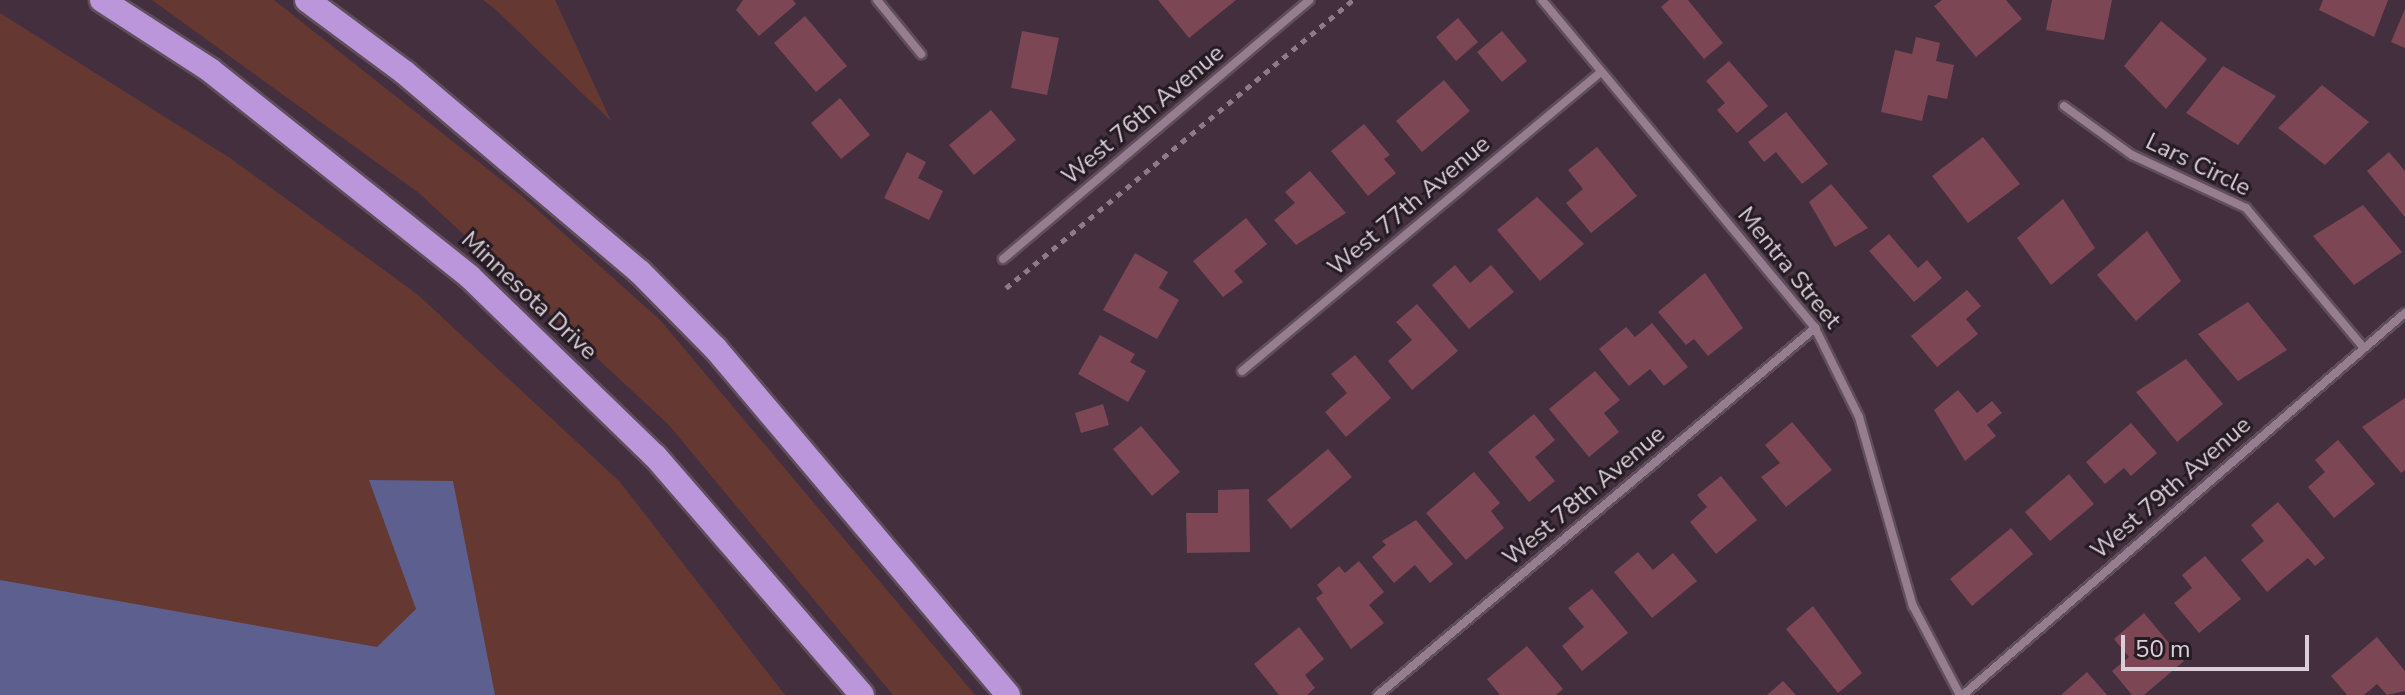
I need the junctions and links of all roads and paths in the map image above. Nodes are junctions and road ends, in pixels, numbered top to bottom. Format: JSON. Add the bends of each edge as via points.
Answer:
{"nodes":[{"id":1,"x":102,"y":0,"type":"edge"},
{"id":2,"x":307,"y":0,"type":"edge"},
{"id":3,"x":877,"y":0,"type":"edge"},
{"id":4,"x":1309,"y":0,"type":"edge"},
{"id":5,"x":1353,"y":0,"type":"edge"},
{"id":6,"x":1542,"y":0,"type":"edge"},
{"id":7,"x":921,"y":54,"type":"dead end"},
{"id":8,"x":1601,"y":72,"type":"junction"},
{"id":9,"x":2064,"y":106,"type":"dead end"},
{"id":10,"x":1003,"y":259,"type":"dead end"},
{"id":11,"x":1006,"y":288,"type":"dead end"},
{"id":12,"x":2405,"y":313,"type":"edge"},
{"id":13,"x":1815,"y":328,"type":"junction"},
{"id":14,"x":2363,"y":347,"type":"junction"},
{"id":15,"x":1242,"y":371,"type":"dead end"},
{"id":16,"x":769,"y":585,"type":"junction"},
{"id":17,"x":839,"y":695,"type":"edge"},
{"id":18,"x":862,"y":695,"type":"edge"},
{"id":19,"x":1008,"y":695,"type":"edge"},
{"id":20,"x":1378,"y":695,"type":"edge"},
{"id":21,"x":1962,"y":695,"type":"edge"}],
"edges":[{"from":1,"to":16,"type":"highway","name":"Minnesota Drive","via":[[210,70],[470,277],[655,456]]},
{"from":2,"to":19,"type":"highway","via":[[404,72],[640,272],[715,348]]},
{"from":3,"to":7,"type":"street"},
{"from":4,"to":10,"type":"street","name":"West 76th Avenue"},
{"from":5,"to":11,"type":"path"},
{"from":6,"to":8,"type":"street","name":"Mentra Street"},
{"from":8,"to":13,"type":"street","name":"Mentra Street"},
{"from":8,"to":15,"type":"street","name":"West 77th Avenue"},
{"from":9,"to":14,"type":"street","name":"Lars Circle","via":[[2132,155],[2246,208]]},
{"from":12,"to":14,"type":"street","name":"West 79th Avenue"},
{"from":13,"to":20,"type":"street","name":"West 78th Avenue"},
{"from":13,"to":21,"type":"street","name":"Mentra Street","via":[[1859,417],[1913,606]]},
{"from":14,"to":21,"type":"street","name":"West 79th Avenue"},
{"from":16,"to":17,"type":"highway"},
{"from":16,"to":18,"type":"highway","name":"Minnesota Drive"}]}
